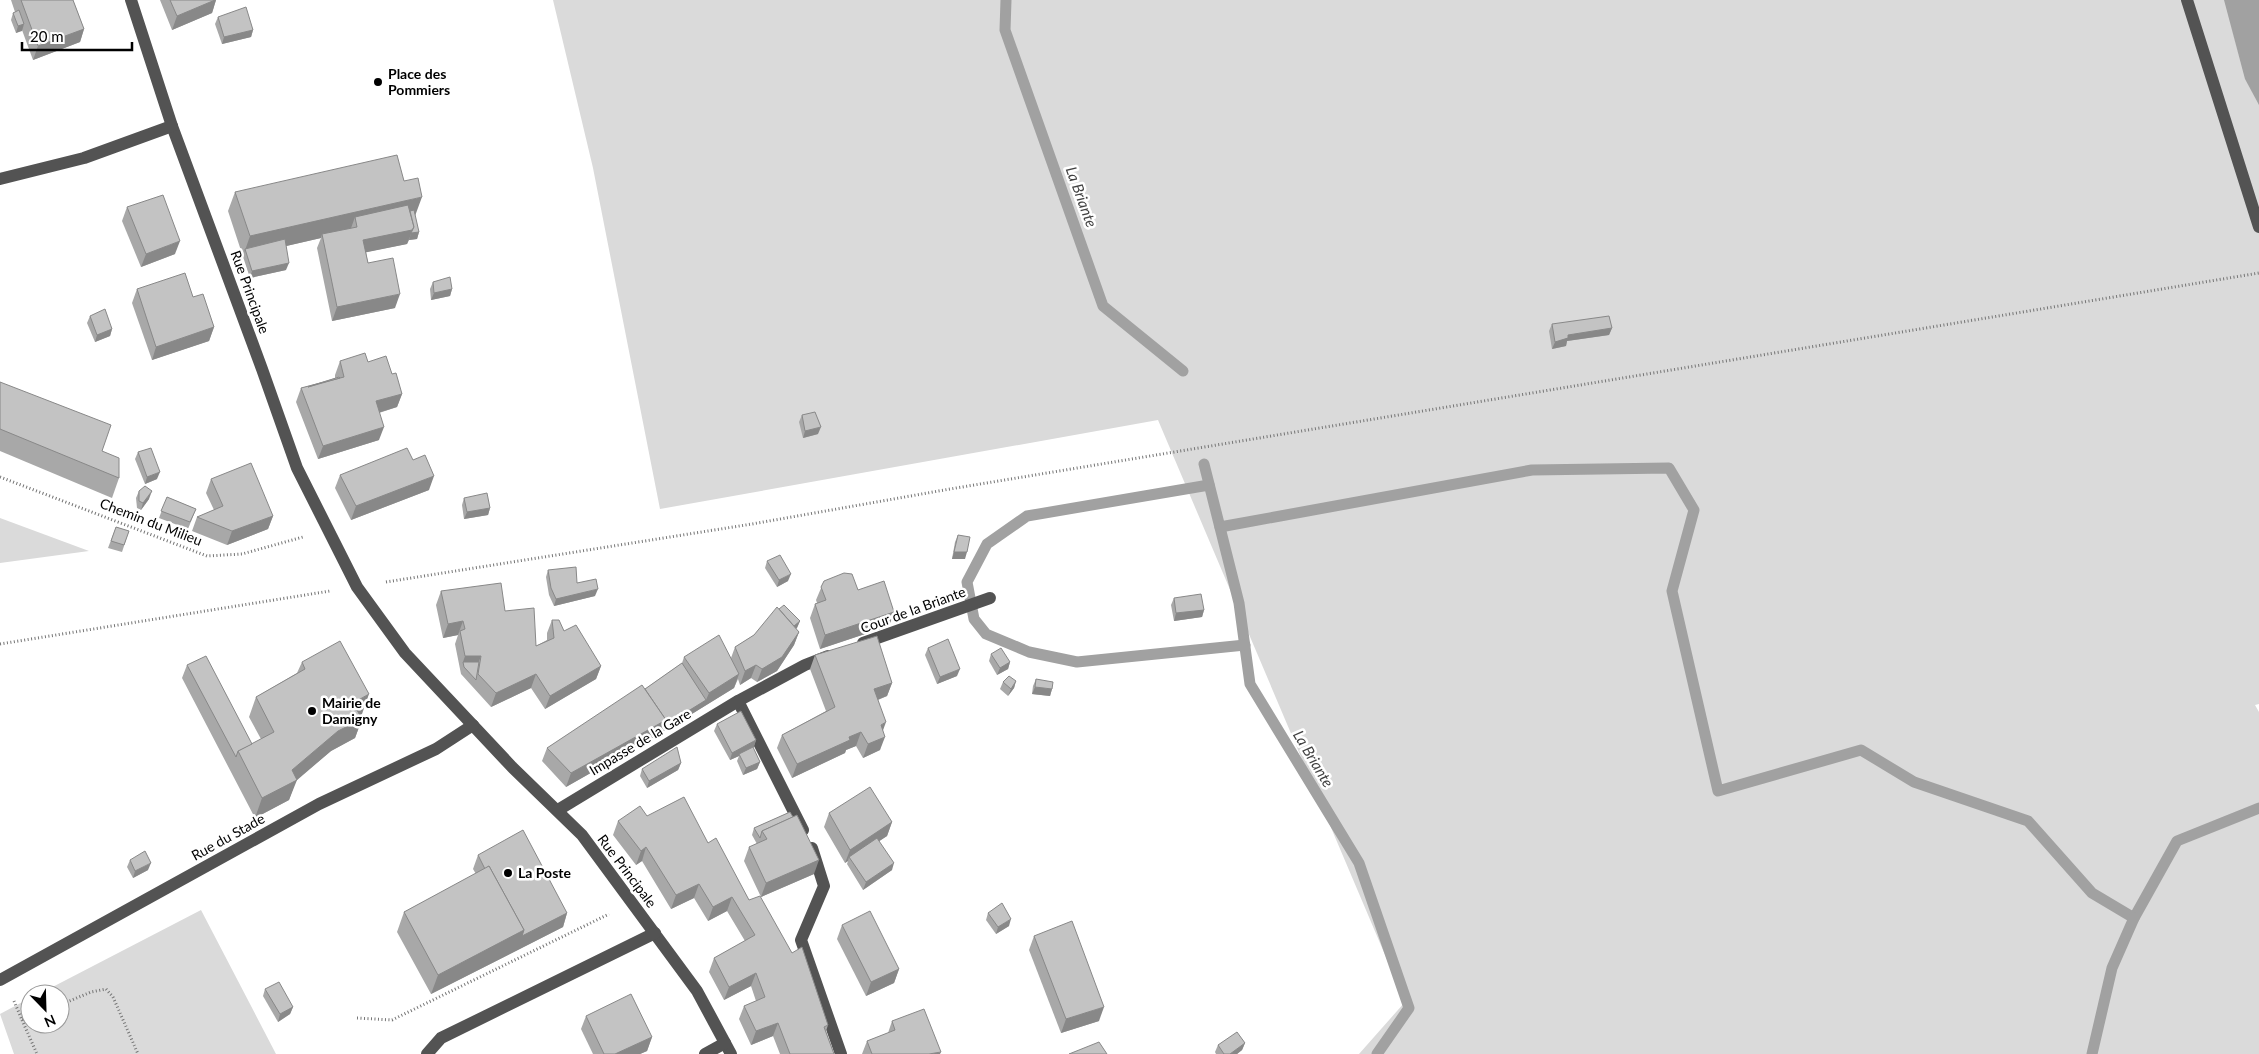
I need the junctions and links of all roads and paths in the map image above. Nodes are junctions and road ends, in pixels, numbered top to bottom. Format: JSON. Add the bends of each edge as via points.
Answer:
{"nodes":[{"id":1,"x":131,"y":0,"type":"edge"},
{"id":2,"x":2187,"y":0,"type":"edge"},
{"id":3,"x":172,"y":126,"type":"junction"},
{"id":4,"x":0,"y":178,"type":"edge"},
{"id":5,"x":2259,"y":227,"type":"edge"},
{"id":6,"x":2259,"y":273,"type":"edge"},
{"id":7,"x":0,"y":477,"type":"edge"},
{"id":8,"x":327,"y":531,"type":"junction"},
{"id":9,"x":357,"y":587,"type":"junction"},
{"id":10,"x":990,"y":598,"type":"dead end"},
{"id":11,"x":0,"y":644,"type":"edge"},
{"id":12,"x":738,"y":701,"type":"junction"},
{"id":13,"x":474,"y":725,"type":"junction"},
{"id":14,"x":558,"y":810,"type":"junction"},
{"id":15,"x":632,"y":902,"type":"junction"},
{"id":16,"x":655,"y":933,"type":"junction"},
{"id":17,"x":0,"y":980,"type":"edge"},
{"id":18,"x":70,"y":1001,"type":"edge"},
{"id":19,"x":357,"y":1018,"type":"dead end"},
{"id":20,"x":28,"y":1034,"type":"edge"},
{"id":21,"x":728,"y":1049,"type":"edge"},
{"id":22,"x":37,"y":1054,"type":"edge"},
{"id":23,"x":138,"y":1054,"type":"edge"},
{"id":24,"x":426,"y":1054,"type":"edge"},
{"id":25,"x":705,"y":1054,"type":"edge"},
{"id":26,"x":842,"y":1054,"type":"edge"}],
"edges":[{"from":1,"to":3,"type":"street","name":"Rue Principale"},
{"from":2,"to":5,"type":"street"},
{"from":3,"to":4,"type":"street","via":[[84,158]]},
{"from":3,"to":8,"type":"street","name":"Rue Principale","via":[[297,468]]},
{"from":6,"to":9,"type":"path"},
{"from":7,"to":8,"type":"path","name":"Chemin du Milieu","via":[[207,556],[242,554]]},
{"from":8,"to":9,"type":"street","name":"Rue Principale"},
{"from":9,"to":11,"type":"path"},
{"from":9,"to":13,"type":"street","name":"Rue Principale","via":[[404,652]]},
{"from":10,"to":12,"type":"street","name":"Cour de la Briante","via":[[804,665]]},
{"from":12,"to":14,"type":"street","name":"Impasse de la Gare"},
{"from":12,"to":26,"type":"street","via":[[814,852],[824,886],[801,940]]},
{"from":13,"to":14,"type":"street","name":"Rue Principale"},
{"from":13,"to":17,"type":"street","name":"Rue du Stade","via":[[436,749],[320,804]]},
{"from":14,"to":15,"type":"street","name":"Rue Principale","via":[[582,835]]},
{"from":15,"to":16,"type":"street","name":"Rue Principale"},
{"from":15,"to":19,"type":"path","via":[[392,1020]]},
{"from":16,"to":21,"type":"street","name":"Rue Principale","via":[[697,991]]},
{"from":16,"to":24,"type":"street","via":[[441,1038]]},
{"from":18,"to":23,"type":"path","via":[[106,989],[113,997]]},
{"from":20,"to":22,"type":"path"},
{"from":21,"to":25,"type":"street"}]}
